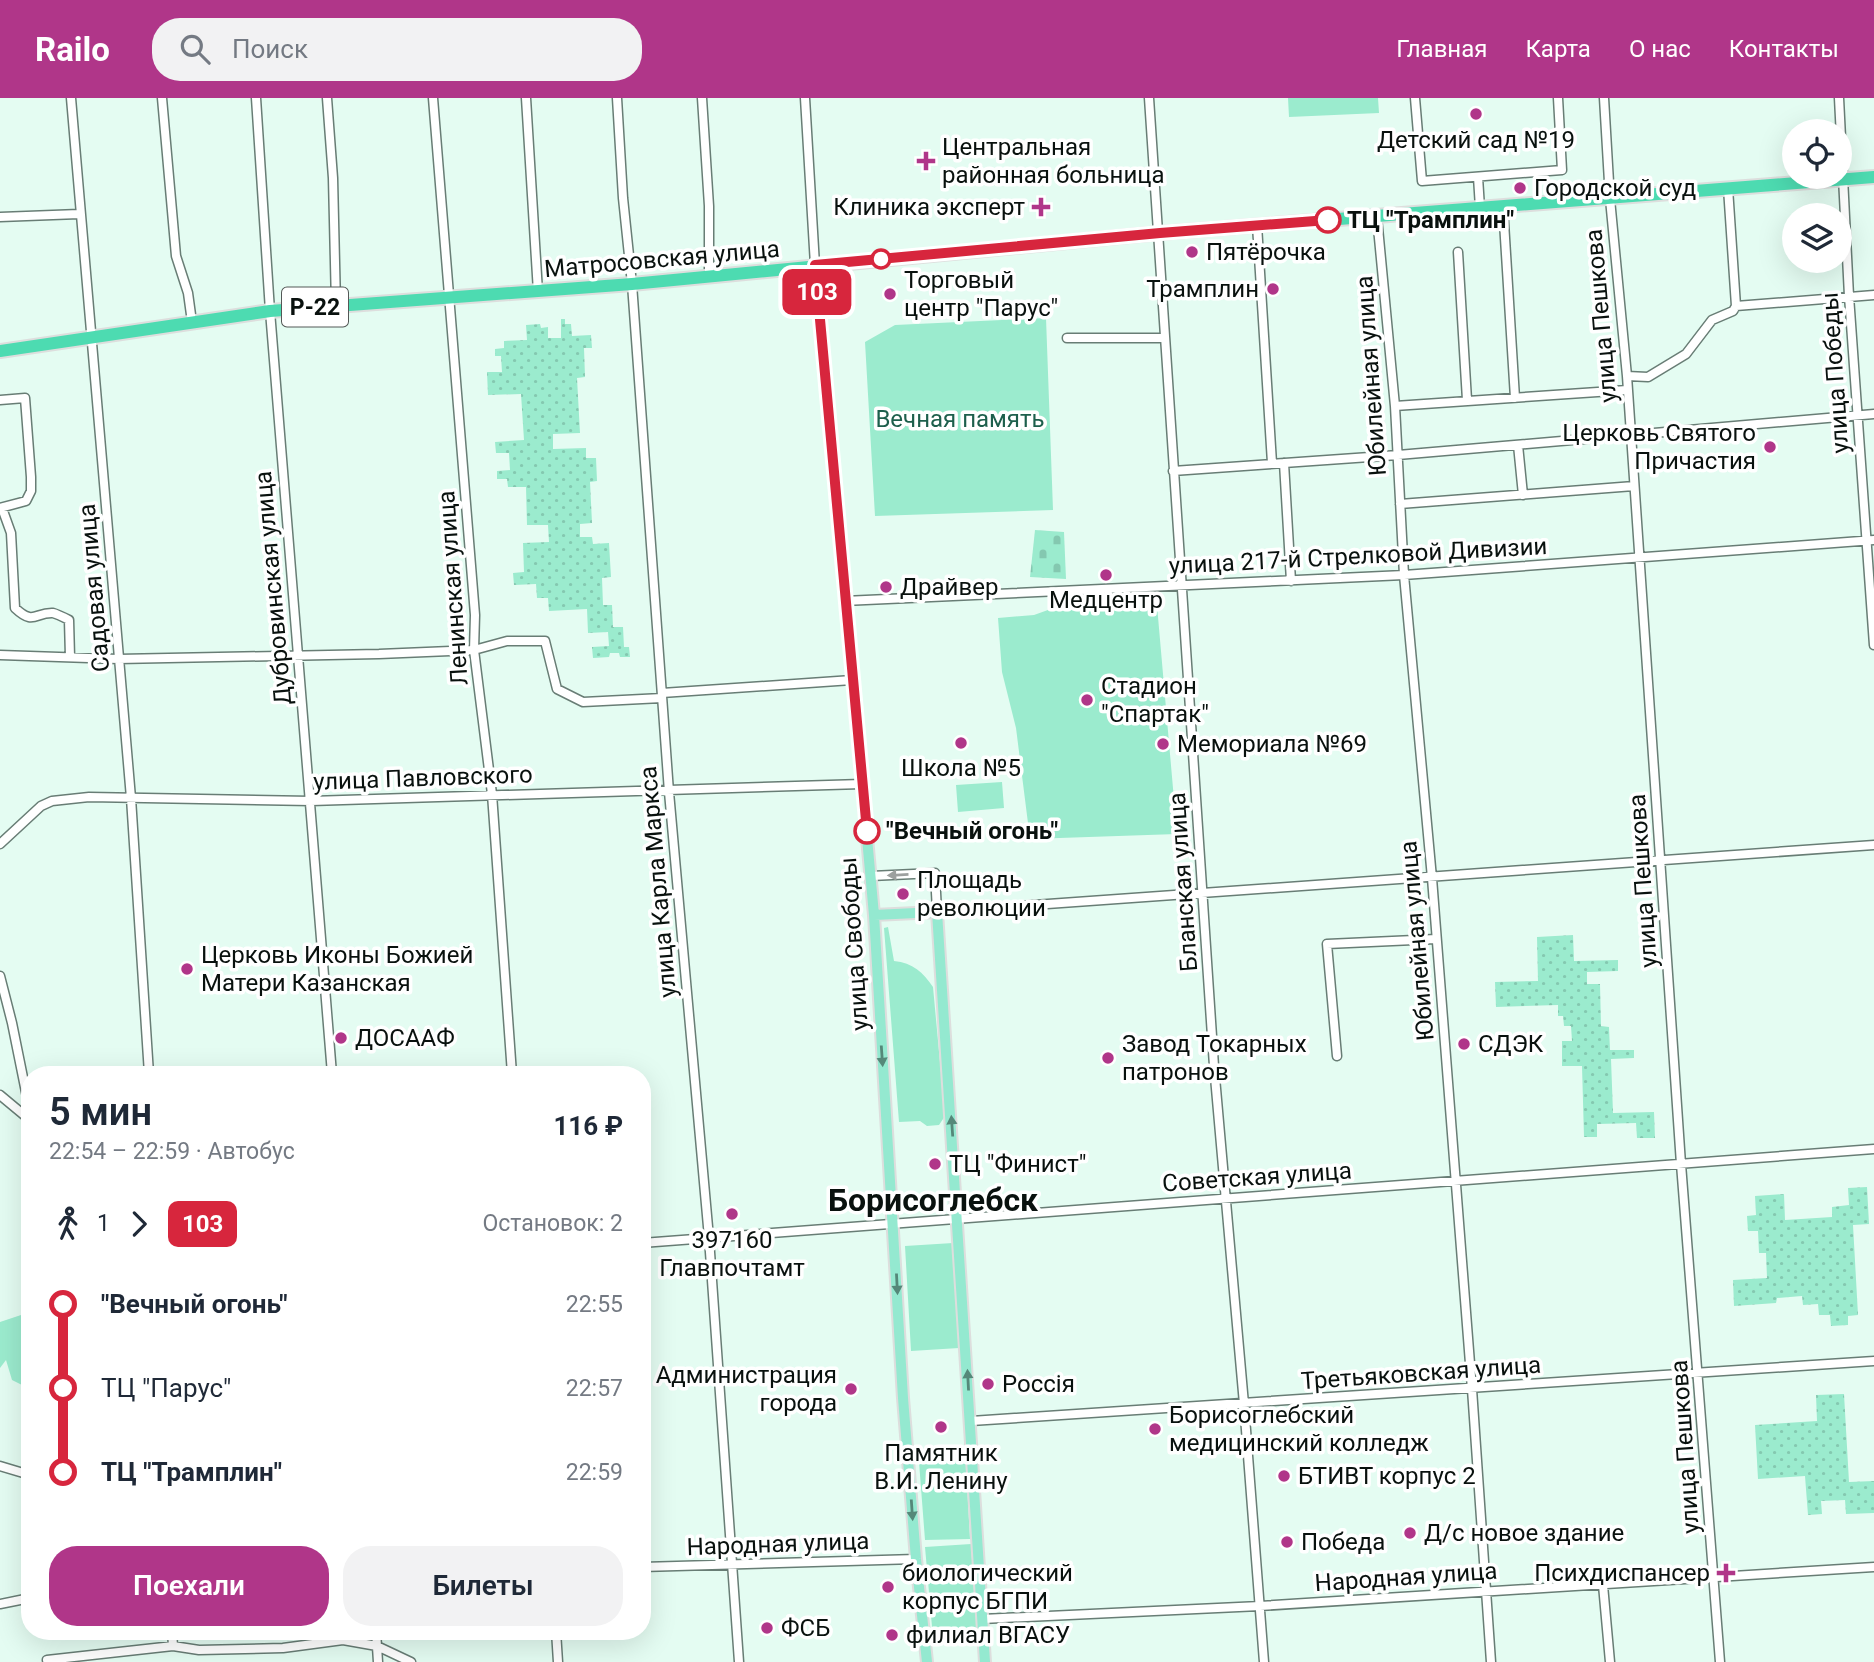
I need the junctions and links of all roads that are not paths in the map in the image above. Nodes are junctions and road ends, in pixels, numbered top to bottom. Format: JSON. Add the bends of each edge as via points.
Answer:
{"nodes":[{"id":1,"x":71,"y":98,"type":"edge"},
{"id":2,"x":162,"y":98,"type":"edge"},
{"id":3,"x":256,"y":98,"type":"edge"},
{"id":4,"x":327,"y":98,"type":"edge"},
{"id":5,"x":433,"y":98,"type":"edge"},
{"id":6,"x":526,"y":98,"type":"edge"},
{"id":7,"x":617,"y":98,"type":"edge"},
{"id":8,"x":702,"y":98,"type":"edge"},
{"id":9,"x":805,"y":98,"type":"edge"},
{"id":10,"x":1149,"y":98,"type":"edge"},
{"id":11,"x":1415,"y":98,"type":"edge"},
{"id":12,"x":1558,"y":98,"type":"edge"},
{"id":13,"x":1604,"y":98,"type":"edge"},
{"id":14,"x":1839,"y":98,"type":"edge"},
{"id":15,"x":1840,"y":119,"type":"edge"},
{"id":16,"x":1478,"y":177,"type":"junction"},
{"id":17,"x":1874,"y":177,"type":"edge"},
{"id":18,"x":1852,"y":178,"type":"edge"},
{"id":19,"x":1782,"y":184,"type":"edge"},
{"id":20,"x":1728,"y":188,"type":"junction"},
{"id":21,"x":1844,"y":189,"type":"edge"},
{"id":22,"x":1610,"y":199,"type":"junction"},
{"id":23,"x":1503,"y":206,"type":"junction"},
{"id":24,"x":1480,"y":208,"type":"junction"},
{"id":25,"x":79,"y":214,"type":"junction"},
{"id":26,"x":0,"y":217,"type":"edge"},
{"id":27,"x":1377,"y":217,"type":"junction"},
{"id":28,"x":1257,"y":225,"type":"junction"},
{"id":29,"x":1160,"y":233,"type":"junction"},
{"id":30,"x":1458,"y":252,"type":"dead end"},
{"id":31,"x":815,"y":265,"type":"junction"},
{"id":32,"x":709,"y":276,"type":"junction"},
{"id":33,"x":632,"y":284,"type":"junction"},
{"id":34,"x":538,"y":292,"type":"junction"},
{"id":35,"x":1874,"y":295,"type":"edge"},
{"id":36,"x":1849,"y":296,"type":"junction"},
{"id":37,"x":450,"y":298,"type":"junction"},
{"id":38,"x":336,"y":305,"type":"junction"},
{"id":39,"x":1736,"y":306,"type":"junction"},
{"id":40,"x":270,"y":311,"type":"junction"},
{"id":41,"x":192,"y":322,"type":"junction"},
{"id":42,"x":93,"y":338,"type":"junction"},
{"id":43,"x":1067,"y":338,"type":"dead end"},
{"id":44,"x":1165,"y":338,"type":"junction"},
{"id":45,"x":0,"y":351,"type":"edge"},
{"id":46,"x":1627,"y":376,"type":"junction"},
{"id":47,"x":1628,"y":390,"type":"junction"},
{"id":48,"x":1515,"y":398,"type":"junction"},
{"id":49,"x":0,"y":400,"type":"edge"},
{"id":50,"x":1467,"y":400,"type":"junction"},
{"id":51,"x":1395,"y":406,"type":"junction"},
{"id":52,"x":1874,"y":414,"type":"edge"},
{"id":53,"x":1857,"y":415,"type":"junction"},
{"id":54,"x":1630,"y":436,"type":"junction"},
{"id":55,"x":1518,"y":445,"type":"junction"},
{"id":56,"x":1398,"y":455,"type":"junction"},
{"id":57,"x":1272,"y":463,"type":"junction"},
{"id":58,"x":1284,"y":463,"type":"junction"},
{"id":59,"x":1172,"y":471,"type":"junction"},
{"id":60,"x":1634,"y":486,"type":"junction"},
{"id":61,"x":1522,"y":495,"type":"junction"},
{"id":62,"x":1401,"y":504,"type":"junction"},
{"id":63,"x":1,"y":508,"type":"edge"},
{"id":64,"x":1871,"y":540,"type":"edge"},
{"id":65,"x":1638,"y":559,"type":"junction"},
{"id":66,"x":1404,"y":575,"type":"junction"},
{"id":67,"x":1291,"y":581,"type":"junction"},
{"id":68,"x":1180,"y":585,"type":"junction"},
{"id":69,"x":844,"y":601,"type":"junction"},
{"id":70,"x":1874,"y":645,"type":"edge"},
{"id":71,"x":474,"y":650,"type":"junction"},
{"id":72,"x":0,"y":655,"type":"edge"},
{"id":73,"x":298,"y":655,"type":"junction"},
{"id":74,"x":70,"y":657,"type":"junction"},
{"id":75,"x":118,"y":659,"type":"junction"},
{"id":76,"x":852,"y":680,"type":"junction"},
{"id":77,"x":662,"y":696,"type":"junction"},
{"id":78,"x":862,"y":785,"type":"junction"},
{"id":79,"x":668,"y":792,"type":"junction"},
{"id":80,"x":492,"y":794,"type":"junction"},
{"id":81,"x":131,"y":799,"type":"junction"},
{"id":82,"x":311,"y":801,"type":"junction"},
{"id":83,"x":0,"y":844,"type":"edge"},
{"id":84,"x":1874,"y":845,"type":"edge"},
{"id":85,"x":1661,"y":861,"type":"junction"},
{"id":86,"x":871,"y":877,"type":"junction"},
{"id":87,"x":1432,"y":878,"type":"junction"},
{"id":88,"x":1203,"y":894,"type":"junction"},
{"id":89,"x":937,"y":912,"type":"junction"},
{"id":90,"x":874,"y":915,"type":"junction"},
{"id":91,"x":1436,"y":939,"type":"junction"},
{"id":92,"x":0,"y":976,"type":"edge"},
{"id":93,"x":1337,"y":1056,"type":"dead end"},
{"id":94,"x":148,"y":1066,"type":"edge"},
{"id":95,"x":331,"y":1066,"type":"edge"},
{"id":96,"x":511,"y":1066,"type":"edge"},
{"id":97,"x":21,"y":1068,"type":"edge"},
{"id":98,"x":0,"y":1095,"type":"edge"},
{"id":99,"x":21,"y":1112,"type":"edge"},
{"id":100,"x":1874,"y":1149,"type":"edge"},
{"id":101,"x":1681,"y":1164,"type":"junction"},
{"id":102,"x":1455,"y":1181,"type":"junction"},
{"id":103,"x":1227,"y":1198,"type":"junction"},
{"id":104,"x":958,"y":1219,"type":"junction"},
{"id":105,"x":893,"y":1224,"type":"junction"},
{"id":106,"x":709,"y":1238,"type":"junction"},
{"id":107,"x":651,"y":1242,"type":"edge"},
{"id":108,"x":1874,"y":1361,"type":"edge"},
{"id":109,"x":1699,"y":1372,"type":"junction"},
{"id":110,"x":1472,"y":1389,"type":"junction"},
{"id":111,"x":1244,"y":1404,"type":"junction"},
{"id":112,"x":971,"y":1421,"type":"junction"},
{"id":113,"x":0,"y":1466,"type":"edge"},
{"id":114,"x":21,"y":1472,"type":"edge"},
{"id":115,"x":916,"y":1559,"type":"junction"},
{"id":116,"x":732,"y":1564,"type":"junction"},
{"id":117,"x":651,"y":1567,"type":"edge"},
{"id":118,"x":1874,"y":1567,"type":"edge"},
{"id":119,"x":1713,"y":1579,"type":"junction"},
{"id":120,"x":1603,"y":1585,"type":"junction"},
{"id":121,"x":1486,"y":1591,"type":"junction"},
{"id":122,"x":21,"y":1600,"type":"edge"},
{"id":123,"x":0,"y":1604,"type":"edge"},
{"id":124,"x":1260,"y":1606,"type":"junction"},
{"id":125,"x":982,"y":1619,"type":"junction"},
{"id":126,"x":173,"y":1640,"type":"edge"},
{"id":127,"x":377,"y":1640,"type":"edge"},
{"id":128,"x":557,"y":1640,"type":"edge"},
{"id":129,"x":377,"y":1646,"type":"junction"},
{"id":130,"x":173,"y":1647,"type":"junction"},
{"id":131,"x":199,"y":1650,"type":"junction"},
{"id":132,"x":47,"y":1660,"type":"edge"},
{"id":133,"x":200,"y":1662,"type":"edge"},
{"id":134,"x":378,"y":1662,"type":"edge"},
{"id":135,"x":411,"y":1662,"type":"edge"},
{"id":136,"x":558,"y":1662,"type":"edge"},
{"id":137,"x":740,"y":1662,"type":"edge"},
{"id":138,"x":927,"y":1662,"type":"edge"},
{"id":139,"x":985,"y":1662,"type":"edge"},
{"id":140,"x":1264,"y":1662,"type":"edge"},
{"id":141,"x":1490,"y":1662,"type":"edge"},
{"id":142,"x":1609,"y":1662,"type":"edge"},
{"id":143,"x":1720,"y":1662,"type":"edge"}],
"edges":[{"from":1,"to":25,"type":"street","name":"Садовая улица"},
{"from":2,"to":41,"type":"street","via":[[176,256]]},
{"from":3,"to":40,"type":"street","name":"Дубровинская улица"},
{"from":4,"to":38,"type":"street"},
{"from":5,"to":37,"type":"street","name":"Ленинская улица"},
{"from":6,"to":34,"type":"street"},
{"from":7,"to":33,"type":"street","name":"улица Карла Маркса"},
{"from":8,"to":32,"type":"street"},
{"from":9,"to":31,"type":"street","name":"улица Свободы"},
{"from":10,"to":29,"type":"street","name":"Бланская улица"},
{"from":11,"to":16,"type":"street","via":[[1422,181]]},
{"from":12,"to":16,"type":"street","via":[[1562,170]]},
{"from":13,"to":22,"type":"street","name":"улица Пешкова"},
{"from":14,"to":15,"type":"street","name":"улица Победы"},
{"from":16,"to":24,"type":"street"},
{"from":17,"to":18,"type":"highway","name":"Матросовская улица","number":"Р-22"},
{"from":19,"to":20,"type":"highway","name":"Матросовская улица","number":"Р-22"},
{"from":20,"to":22,"type":"highway","name":"Матросовская улица","number":"Р-22"},
{"from":20,"to":39,"type":"street"},
{"from":21,"to":36,"type":"street","name":"улица Победы"},
{"from":22,"to":23,"type":"highway","name":"Матросовская улица","number":"Р-22"},
{"from":22,"to":46,"type":"street","name":"улица Пешкова"},
{"from":23,"to":24,"type":"highway","name":"Матросовская улица","number":"Р-22"},
{"from":23,"to":48,"type":"street"},
{"from":24,"to":27,"type":"highway","name":"Матросовская улица","number":"Р-22"},
{"from":25,"to":26,"type":"street"},
{"from":25,"to":42,"type":"street","name":"Садовая улица"},
{"from":27,"to":28,"type":"highway","name":"Матросовская улица","number":"Р-22"},
{"from":27,"to":51,"type":"street","name":"Юбилейная улица"},
{"from":28,"to":29,"type":"highway","name":"Матросовская улица","number":"Р-22"},
{"from":28,"to":57,"type":"street"},
{"from":29,"to":31,"type":"highway","name":"Матросовская улица","number":"Р-22"},
{"from":29,"to":44,"type":"street","name":"Бланская улица"},
{"from":30,"to":50,"type":"street"},
{"from":31,"to":32,"type":"highway","name":"Матросовская улица","number":"Р-22"},
{"from":31,"to":69,"type":"main road","name":"улица Свободы"},
{"from":32,"to":33,"type":"highway","name":"Матросовская улица","number":"Р-22"},
{"from":33,"to":34,"type":"highway","name":"Матросовская улица","number":"Р-22"},
{"from":33,"to":77,"type":"street","name":"улица Карла Маркса"},
{"from":34,"to":37,"type":"highway","name":"Матросовская улица","number":"Р-22"},
{"from":35,"to":36,"type":"street"},
{"from":36,"to":39,"type":"street"},
{"from":36,"to":53,"type":"street","name":"улица Победы"},
{"from":37,"to":38,"type":"highway","name":"Матросовская улица","number":"Р-22"},
{"from":37,"to":71,"type":"street","name":"Ленинская улица"},
{"from":38,"to":40,"type":"highway","name":"Матросовская улица","number":"Р-22"},
{"from":39,"to":46,"type":"street","via":[[1712,320],[1686,354],[1648,377]]},
{"from":40,"to":41,"type":"highway","name":"Матросовская улица","number":"Р-22"},
{"from":40,"to":73,"type":"street","name":"Дубровинская улица"},
{"from":41,"to":42,"type":"highway","name":"Матросовская улица","number":"Р-22"},
{"from":42,"to":45,"type":"highway","name":"Матросовская улица","number":"Р-22"},
{"from":42,"to":75,"type":"street","name":"Садовая улица"},
{"from":43,"to":44,"type":"street"},
{"from":44,"to":59,"type":"street","name":"Бланская улица"},
{"from":46,"to":47,"type":"street","name":"улица Пешкова"},
{"from":47,"to":48,"type":"street"},
{"from":47,"to":54,"type":"street","name":"улица Пешкова"},
{"from":48,"to":50,"type":"street"},
{"from":49,"to":63,"type":"street","via":[[25,398],[31,477],[26,501]]},
{"from":50,"to":51,"type":"street"},
{"from":51,"to":56,"type":"street","name":"Юбилейная улица"},
{"from":52,"to":53,"type":"street"},
{"from":53,"to":54,"type":"street"},
{"from":53,"to":64,"type":"street","name":"улица Победы"},
{"from":54,"to":55,"type":"street"},
{"from":54,"to":60,"type":"street","name":"улица Пешкова"},
{"from":55,"to":56,"type":"street"},
{"from":55,"to":61,"type":"street"},
{"from":56,"to":58,"type":"street"},
{"from":56,"to":62,"type":"street","name":"Юбилейная улица"},
{"from":57,"to":58,"type":"street"},
{"from":57,"to":59,"type":"street"},
{"from":58,"to":67,"type":"street"},
{"from":59,"to":68,"type":"street","name":"Бланская улица"},
{"from":60,"to":61,"type":"street"},
{"from":60,"to":65,"type":"street","name":"улица Пешкова"},
{"from":61,"to":62,"type":"street"},
{"from":62,"to":66,"type":"street","name":"Юбилейная улица"},
{"from":63,"to":74,"type":"street","via":[[10,533],[15,608],[23,616],[52,613],[69,620]]},
{"from":64,"to":65,"type":"street","name":"улица 217-й Стрелковой Дивизии"},
{"from":64,"to":70,"type":"street","name":"улица Победы"},
{"from":65,"to":66,"type":"street","name":"улица 217-й Стрелковой Дивизии"},
{"from":65,"to":85,"type":"street","name":"улица Пешкова"},
{"from":66,"to":67,"type":"street","name":"улица 217-й Стрелковой Дивизии"},
{"from":66,"to":87,"type":"street","name":"Юбилейная улица"},
{"from":67,"to":68,"type":"street","name":"улица 217-й Стрелковой Дивизии"},
{"from":68,"to":69,"type":"street","name":"улица 217-й Стрелковой Дивизии"},
{"from":68,"to":88,"type":"street","name":"Бланская улица"},
{"from":69,"to":76,"type":"main road","name":"улица Свободы"},
{"from":71,"to":73,"type":"street"},
{"from":71,"to":77,"type":"street","via":[[507,641],[545,641],[557,688],[583,702]]},
{"from":71,"to":80,"type":"street","name":"Ленинская улица"},
{"from":72,"to":74,"type":"street"},
{"from":73,"to":75,"type":"street"},
{"from":73,"to":82,"type":"street","name":"Дубровинская улица"},
{"from":74,"to":75,"type":"street"},
{"from":75,"to":81,"type":"street","name":"Садовая улица"},
{"from":76,"to":77,"type":"street"},
{"from":76,"to":78,"type":"main road","name":"улица Свободы"},
{"from":77,"to":79,"type":"street","name":"улица Карла Маркса"},
{"from":78,"to":79,"type":"street","name":"улица Павловского"},
{"from":78,"to":86,"type":"main road","name":"улица Свободы"},
{"from":79,"to":80,"type":"street","name":"улица Павловского"},
{"from":79,"to":106,"type":"street","name":"улица Карла Маркса"},
{"from":80,"to":82,"type":"street","name":"улица Павловского"},
{"from":80,"to":96,"type":"street","name":"Ленинская улица"},
{"from":81,"to":82,"type":"street","name":"улица Павловского"},
{"from":81,"to":83,"type":"street","name":"улица Павловского","via":[[89,797],[52,802],[33,811]]},
{"from":81,"to":94,"type":"street","name":"Садовая улица"},
{"from":82,"to":95,"type":"street","name":"Дубровинская улица"},
{"from":84,"to":85,"type":"street"},
{"from":85,"to":87,"type":"street"},
{"from":85,"to":101,"type":"street","name":"улица Пешкова"},
{"from":89,"to":86,"type":"street","one_way":true,"via":[[935,873]]},
{"from":86,"to":90,"type":"main road","name":"улица Свободы"},
{"from":87,"to":88,"type":"street"},
{"from":87,"to":91,"type":"street","name":"Юбилейная улица"},
{"from":88,"to":89,"type":"street"},
{"from":88,"to":103,"type":"street","name":"Бланская улица"},
{"from":89,"to":90,"type":"main road"},
{"from":104,"to":89,"type":"main road","one_way":true},
{"from":90,"to":105,"type":"main road","name":"улица Свободы","one_way":true},
{"from":91,"to":93,"type":"street","via":[[1327,944]]},
{"from":91,"to":102,"type":"street","name":"Юбилейная улица"},
{"from":92,"to":97,"type":"street"},
{"from":98,"to":99,"type":"street"},
{"from":100,"to":101,"type":"street","name":"Советская улица"},
{"from":101,"to":102,"type":"street","name":"Советская улица"},
{"from":101,"to":109,"type":"street","name":"улица Пешкова"},
{"from":102,"to":103,"type":"street","name":"Советская улица"},
{"from":102,"to":110,"type":"street","name":"Юбилейная улица"},
{"from":103,"to":104,"type":"street","name":"Советская улица"},
{"from":103,"to":111,"type":"street","name":"Бланская улица"},
{"from":104,"to":105,"type":"street","name":"Советская улица"},
{"from":112,"to":104,"type":"main road","one_way":true},
{"from":105,"to":106,"type":"street","name":"Советская улица"},
{"from":105,"to":115,"type":"main road","name":"улица Свободы","one_way":true},
{"from":106,"to":107,"type":"street","name":"Советская улица"},
{"from":106,"to":116,"type":"street","name":"улица Карла Маркса"},
{"from":108,"to":109,"type":"street","name":"Третьяковская улица"},
{"from":109,"to":110,"type":"street","name":"Третьяковская улица"},
{"from":109,"to":119,"type":"street","name":"улица Пешкова"},
{"from":110,"to":111,"type":"street","name":"Третьяковская улица"},
{"from":110,"to":121,"type":"street","name":"Юбилейная улица"},
{"from":111,"to":112,"type":"street","name":"Третьяковская улица"},
{"from":111,"to":124,"type":"street","name":"Бланская улица"},
{"from":112,"to":125,"type":"main road"},
{"from":113,"to":114,"type":"street"},
{"from":115,"to":116,"type":"street","name":"Народная улица"},
{"from":115,"to":138,"type":"main road","name":"улица Свободы"},
{"from":116,"to":117,"type":"street","name":"Народная улица"},
{"from":116,"to":137,"type":"street","name":"улица Карла Маркса"},
{"from":118,"to":119,"type":"street","name":"Народная улица"},
{"from":119,"to":120,"type":"street","name":"Народная улица"},
{"from":119,"to":143,"type":"street","name":"улица Пешкова"},
{"from":120,"to":121,"type":"street","name":"Народная улица"},
{"from":120,"to":142,"type":"street"},
{"from":121,"to":124,"type":"street","name":"Народная улица"},
{"from":121,"to":141,"type":"street","name":"Юбилейная улица"},
{"from":122,"to":123,"type":"street"},
{"from":124,"to":125,"type":"street","name":"Народная улица"},
{"from":124,"to":140,"type":"street","name":"Бланская улица"},
{"from":125,"to":139,"type":"main road"},
{"from":126,"to":130,"type":"street"},
{"from":127,"to":129,"type":"street"},
{"from":128,"to":136,"type":"street"},
{"from":129,"to":131,"type":"street","via":[[343,1640],[283,1648]]},
{"from":129,"to":134,"type":"street"},
{"from":129,"to":135,"type":"street"},
{"from":130,"to":131,"type":"street"},
{"from":130,"to":132,"type":"street"},
{"from":131,"to":133,"type":"street"}]}
